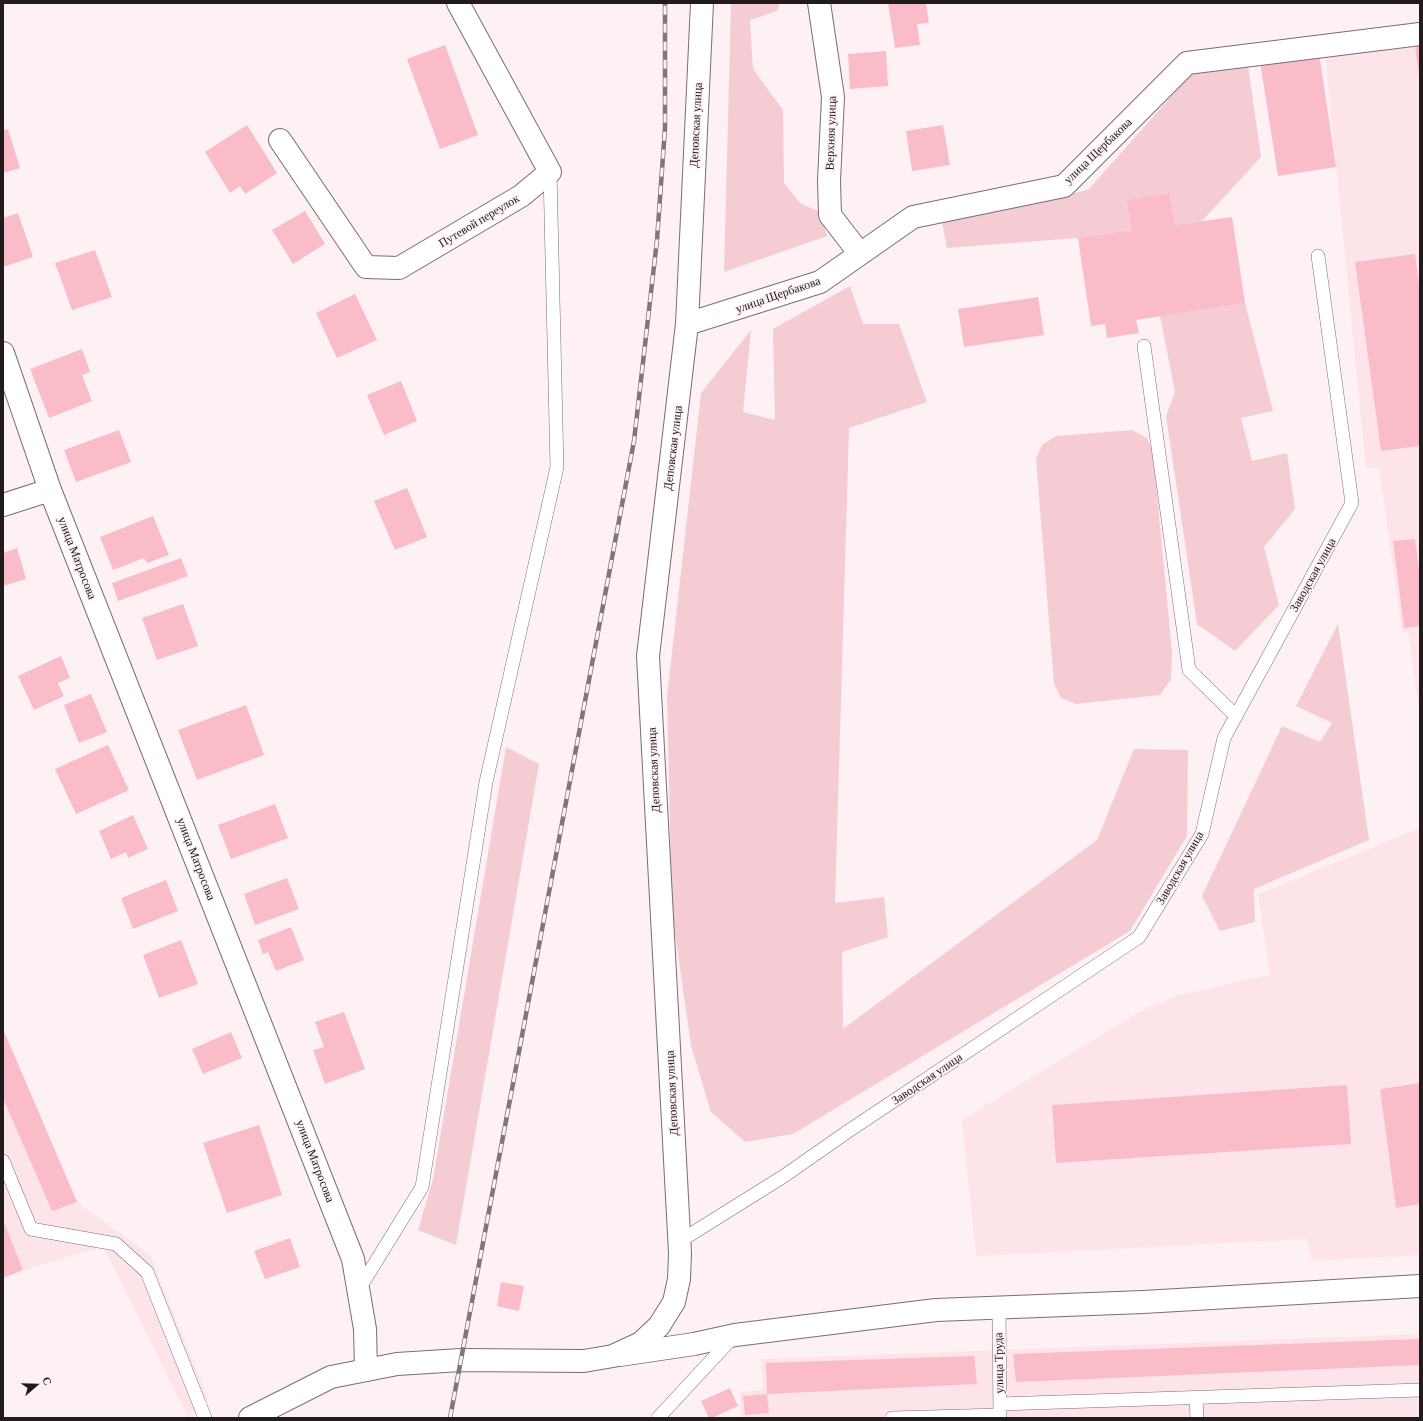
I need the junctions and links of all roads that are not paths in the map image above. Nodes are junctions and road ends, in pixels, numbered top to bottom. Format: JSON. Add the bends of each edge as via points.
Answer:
{"nodes":[{"id":1,"x":458,"y":3,"type":"edge"},
{"id":2,"x":702,"y":3,"type":"edge"},
{"id":3,"x":819,"y":3,"type":"edge"},
{"id":4,"x":1420,"y":34,"type":"edge"},
{"id":5,"x":280,"y":140,"type":"dead end"},
{"id":6,"x":550,"y":172,"type":"junction"},
{"id":7,"x":860,"y":254,"type":"junction"},
{"id":8,"x":1318,"y":256,"type":"dead end"},
{"id":9,"x":687,"y":324,"type":"junction"},
{"id":10,"x":1144,"y":346,"type":"dead end"},
{"id":11,"x":3,"y":354,"type":"edge"},
{"id":12,"x":50,"y":490,"type":"junction"},
{"id":13,"x":3,"y":505,"type":"edge"},
{"id":14,"x":1236,"y":716,"type":"junction"},
{"id":15,"x":3,"y":1161,"type":"edge"},
{"id":16,"x":680,"y":1241,"type":"junction"},
{"id":17,"x":1420,"y":1286,"type":"edge"},
{"id":18,"x":358,"y":1289,"type":"junction"},
{"id":19,"x":999,"y":1308,"type":"junction"},
{"id":20,"x":735,"y":1335,"type":"junction"},
{"id":21,"x":613,"y":1356,"type":"junction"},
{"id":22,"x":366,"y":1370,"type":"junction"},
{"id":23,"x":1420,"y":1390,"type":"edge"},
{"id":24,"x":1196,"y":1398,"type":"junction"},
{"id":25,"x":1000,"y":1413,"type":"edge"},
{"id":26,"x":205,"y":1418,"type":"edge"},
{"id":27,"x":250,"y":1418,"type":"edge"},
{"id":28,"x":658,"y":1418,"type":"edge"},
{"id":29,"x":892,"y":1418,"type":"edge"},
{"id":30,"x":1197,"y":1418,"type":"edge"}],
"edges":[{"from":1,"to":6,"type":"street"},
{"from":2,"to":9,"type":"street","name":"Деповская улица"},
{"from":3,"to":7,"type":"street","name":"Верхняя улица","via":[[833,97],[830,215]]},
{"from":4,"to":7,"type":"street","name":"улица Щербакова","via":[[1187,63],[1064,186],[913,217]]},
{"from":5,"to":6,"type":"street","name":"Путевой переулок","via":[[366,267],[399,268],[521,196]]},
{"from":6,"to":18,"type":"lane","via":[[557,467],[486,782],[422,1187]]},
{"from":7,"to":9,"type":"street","name":"улица Щербакова","via":[[820,282]]},
{"from":8,"to":14,"type":"lane","name":"Заводская улица","via":[[1352,503]]},
{"from":9,"to":16,"type":"street","name":"Деповская улица","via":[[648,656]]},
{"from":10,"to":14,"type":"lane","via":[[1189,670]]},
{"from":11,"to":12,"type":"street","name":"улица Матросова"},
{"from":12,"to":13,"type":"street"},
{"from":12,"to":18,"type":"street","name":"улица Матросова","via":[[353,1259]]},
{"from":14,"to":16,"type":"lane","name":"Заводская улица","via":[[1224,738],[1202,834],[1139,937],[784,1176]]},
{"from":15,"to":26,"type":"lane","via":[[31,1229],[116,1244],[147,1272]]},
{"from":16,"to":21,"type":"street","name":"Деповская улица","via":[[680,1279],[674,1302],[659,1326],[641,1344]]},
{"from":17,"to":19,"type":"street"},
{"from":18,"to":22,"type":"street","name":"улица Матросова","via":[[365,1329]]},
{"from":19,"to":20,"type":"street","via":[[936,1310]]},
{"from":19,"to":25,"type":"lane","name":"улица Труда"},
{"from":20,"to":21,"type":"street"},
{"from":20,"to":28,"type":"lane"},
{"from":21,"to":22,"type":"street","name":"Деповская улица","via":[[584,1361],[461,1360],[397,1364]]},
{"from":22,"to":27,"type":"street","name":"Деповская улица","via":[[331,1377]]},
{"from":23,"to":24,"type":"lane"},
{"from":24,"to":25,"type":"lane"},
{"from":24,"to":30,"type":"lane"},
{"from":25,"to":29,"type":"lane"}]}
